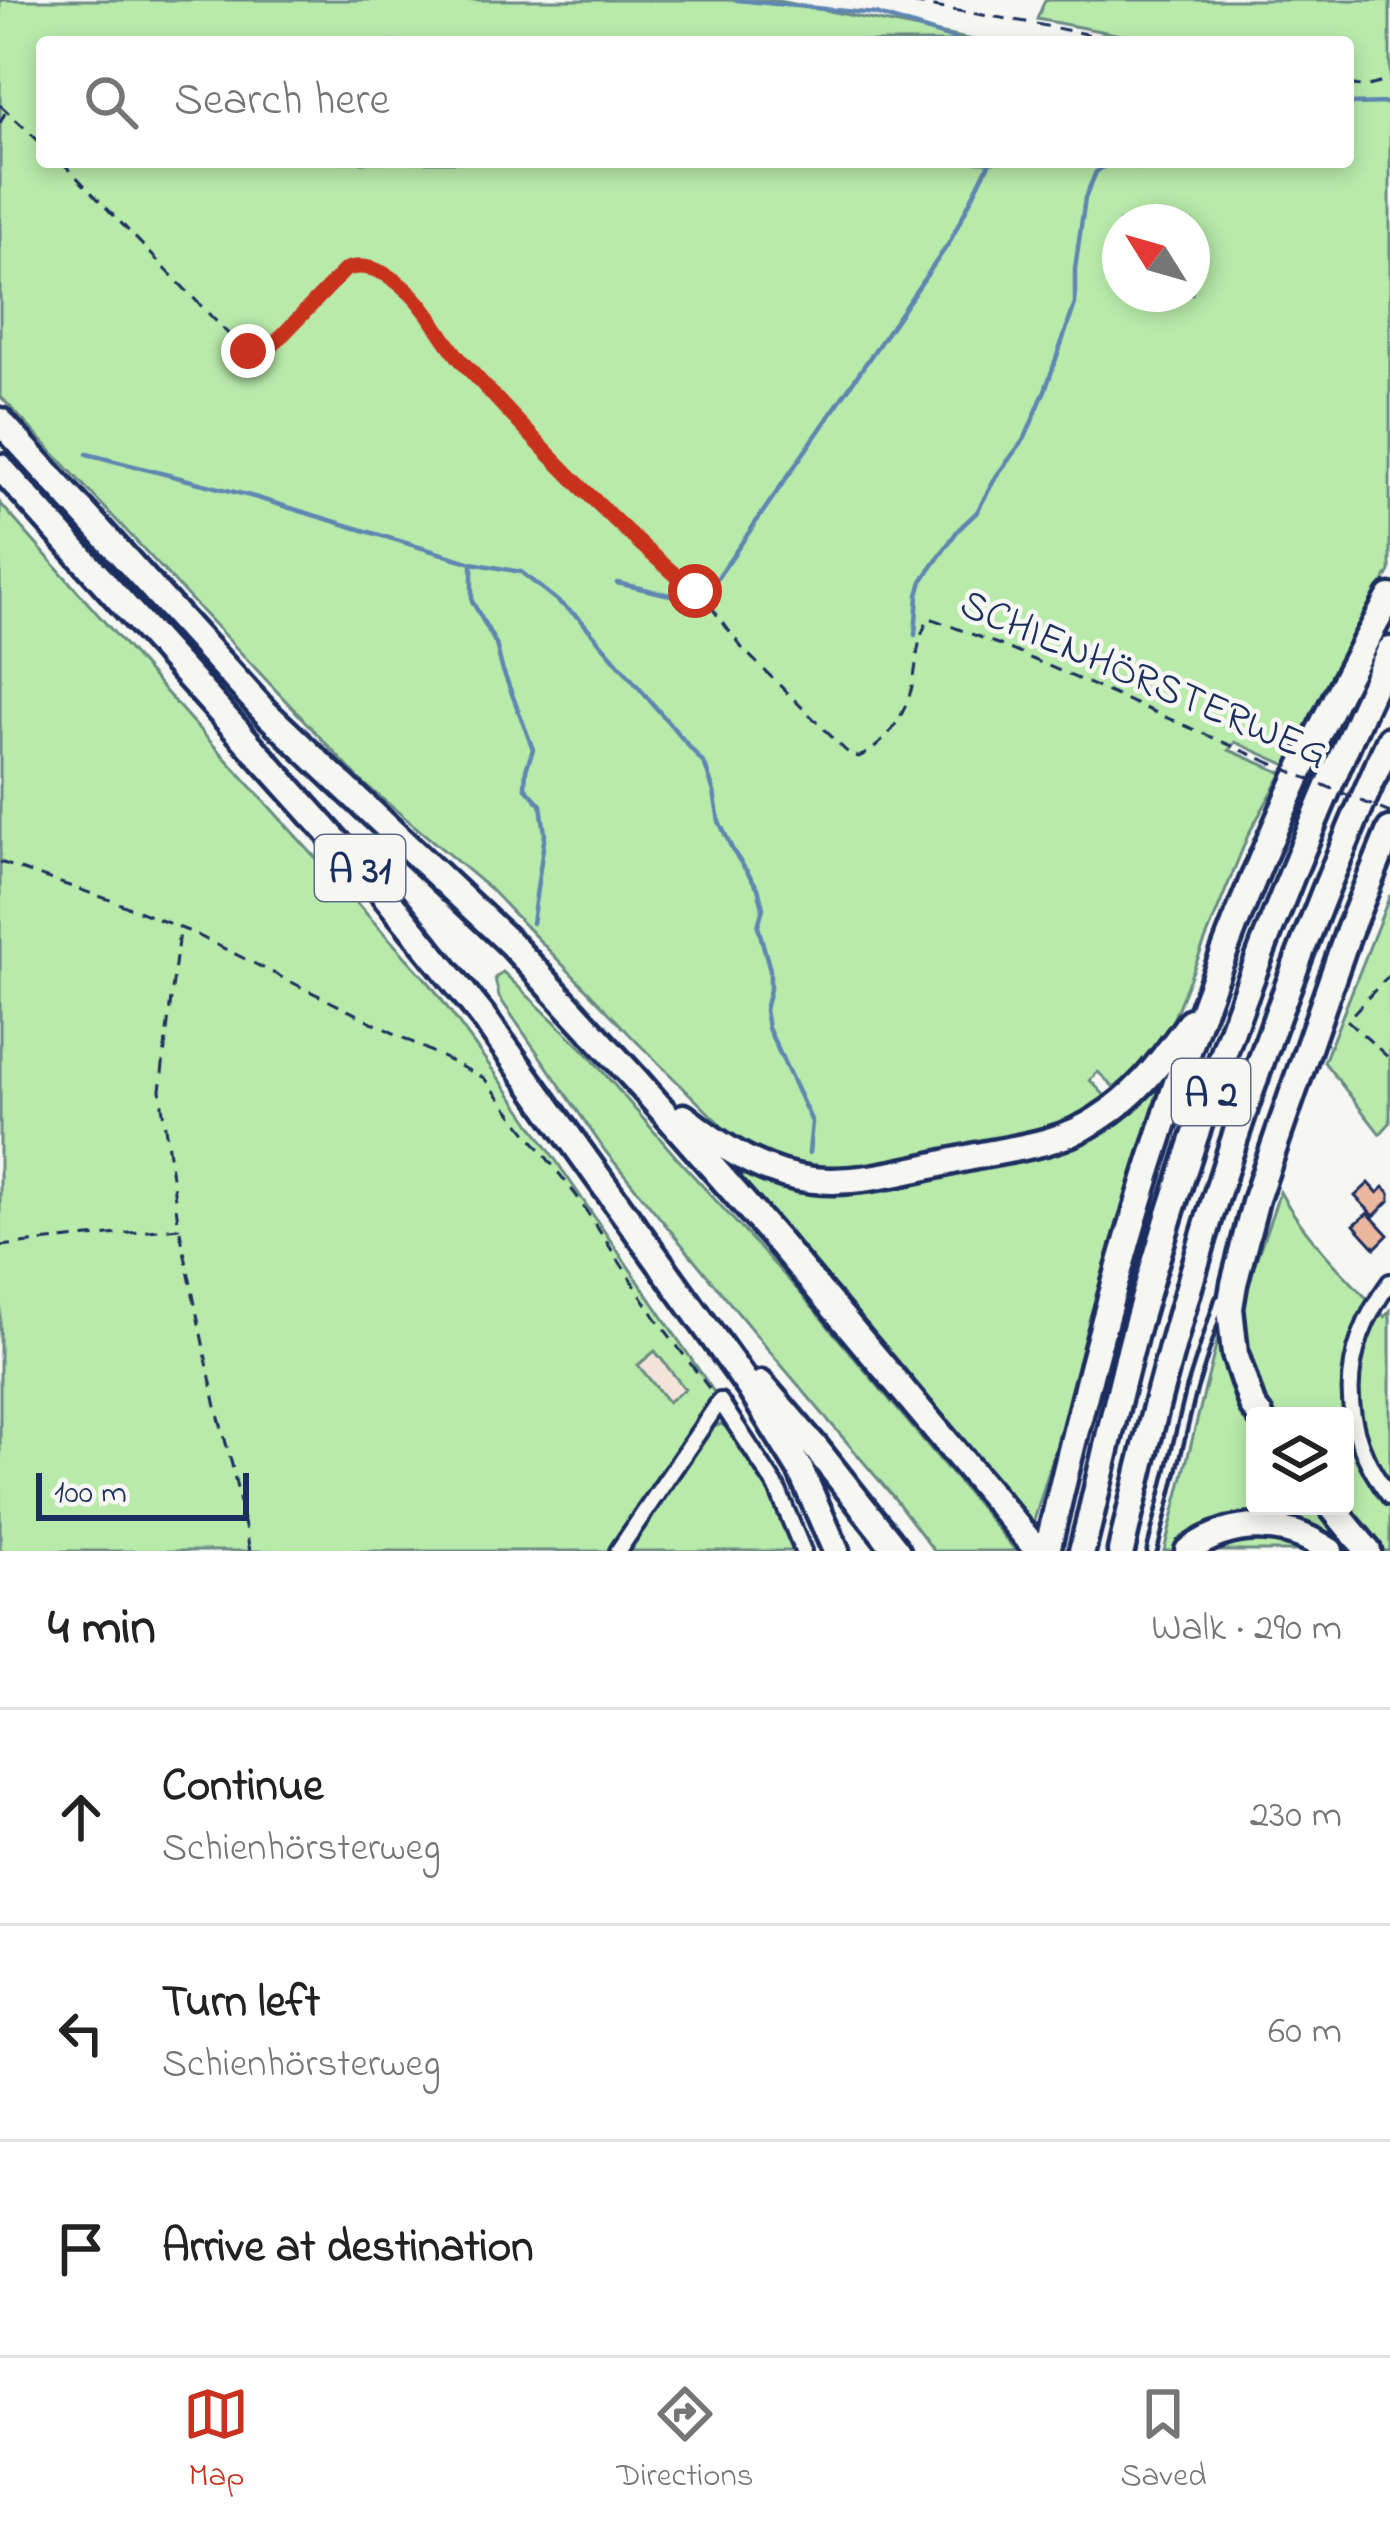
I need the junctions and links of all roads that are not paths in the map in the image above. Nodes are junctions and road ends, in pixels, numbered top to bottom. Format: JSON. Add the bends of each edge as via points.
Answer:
{"nodes":[{"id":1,"x":0,"y":421,"type":"edge"},
{"id":2,"x":0,"y":467,"type":"edge"},
{"id":3,"x":1390,"y":597,"type":"edge"},
{"id":4,"x":1390,"y":650,"type":"edge"},
{"id":5,"x":1390,"y":739,"type":"edge"},
{"id":6,"x":1390,"y":830,"type":"edge"},
{"id":7,"x":1206,"y":1001,"type":"junction"},
{"id":8,"x":635,"y":1078,"type":"junction"},
{"id":9,"x":1256,"y":1199,"type":"junction"},
{"id":10,"x":670,"y":1278,"type":"junction"},
{"id":11,"x":1390,"y":1282,"type":"edge"},
{"id":12,"x":1253,"y":1407,"type":"edge"},
{"id":13,"x":1390,"y":1497,"type":"edge"},
{"id":14,"x":1338,"y":1515,"type":"edge"},
{"id":15,"x":1040,"y":1546,"type":"edge"},
{"id":16,"x":618,"y":1551,"type":"edge"},
{"id":17,"x":803,"y":1551,"type":"edge"},
{"id":18,"x":836,"y":1551,"type":"edge"},
{"id":19,"x":897,"y":1551,"type":"edge"},
{"id":20,"x":1082,"y":1551,"type":"edge"},
{"id":21,"x":1120,"y":1551,"type":"edge"},
{"id":22,"x":1152,"y":1551,"type":"edge"},
{"id":23,"x":1188,"y":1551,"type":"edge"},
{"id":24,"x":1330,"y":1551,"type":"edge"},
{"id":25,"x":1368,"y":1551,"type":"edge"}],
"edges":[{"from":1,"to":8,"type":"highway","number":"A 31","via":[[266,713],[511,944]]},
{"from":2,"to":10,"type":"highway","number":"A 31","via":[[382,892],[481,1014]]},
{"from":3,"to":7,"type":"highway","via":[[1283,804]]},
{"from":4,"to":20,"type":"highway","number":"A 2","via":[[1287,884],[1210,1097],[1138,1323]]},
{"from":5,"to":21,"type":"highway","number":"A 2","via":[[1335,862],[1218,1187]]},
{"from":6,"to":9,"type":"highway"},
{"from":7,"to":8,"type":"highway","via":[[1152,1076],[1093,1123],[1043,1142],[859,1181],[801,1180],[758,1167]]},
{"from":7,"to":15,"type":"highway"},
{"from":8,"to":15,"type":"highway","number":"A 31"},
{"from":9,"to":12,"type":"highway","via":[[1230,1308]]},
{"from":9,"to":22,"type":"lane","via":[[1192,1388]]},
{"from":10,"to":18,"type":"highway","via":[[800,1469]]},
{"from":10,"to":19,"type":"highway"},
{"from":11,"to":13,"type":"street","via":[[1360,1335],[1350,1390],[1355,1431]]},
{"from":14,"to":25,"type":"highway"},
{"from":16,"to":17,"type":"street","via":[[719,1401],[778,1487]]},
{"from":23,"to":24,"type":"highway","via":[[1252,1526],[1296,1533]]}]}
